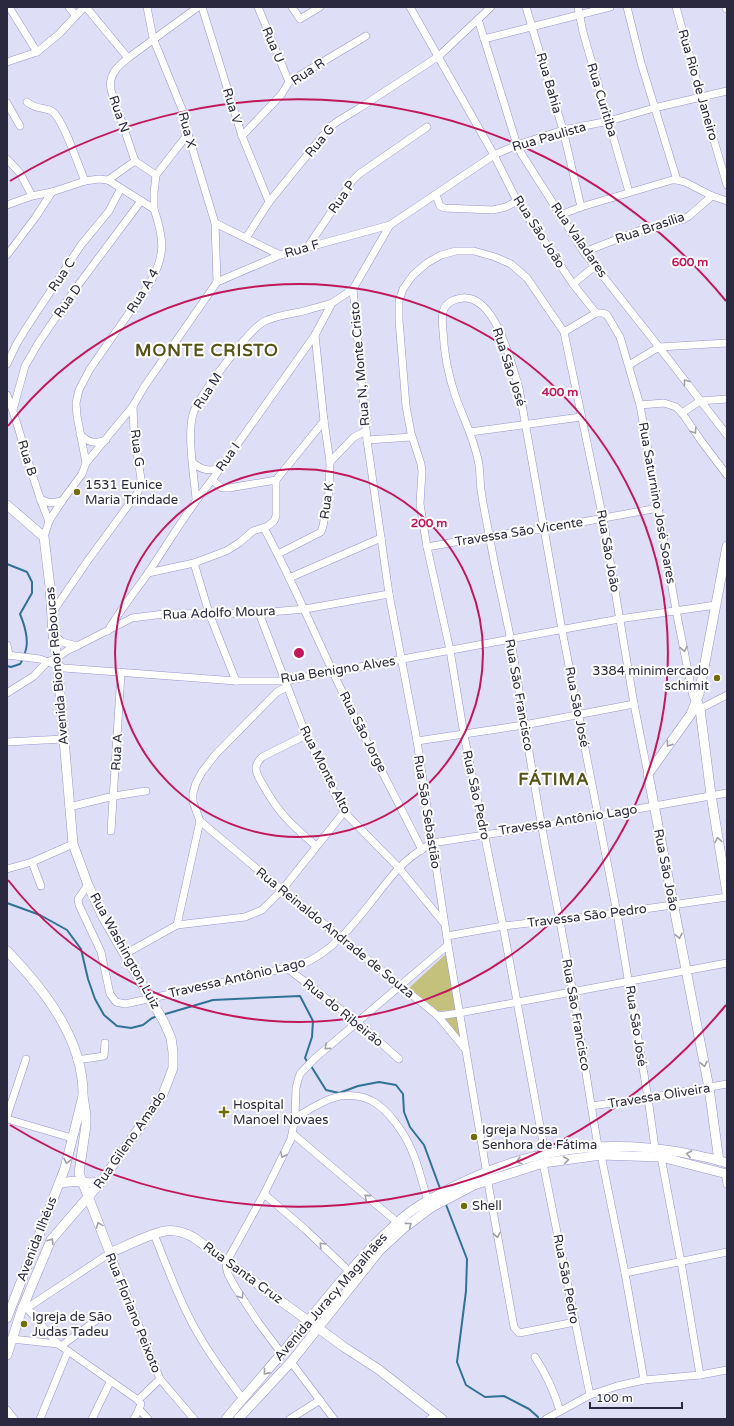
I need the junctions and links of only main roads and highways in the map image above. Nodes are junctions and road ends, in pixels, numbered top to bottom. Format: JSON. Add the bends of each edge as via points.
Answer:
{"nodes":[{"id":1,"x":7,"y":505,"type":"edge"},
{"id":2,"x":727,"y":546,"type":"edge"},
{"id":3,"x":725,"y":571,"type":"edge"},
{"id":4,"x":699,"y":702,"type":"junction"},
{"id":5,"x":73,"y":844,"type":"joint"},
{"id":6,"x":727,"y":892,"type":"edge"},
{"id":7,"x":7,"y":951,"type":"edge"},
{"id":8,"x":173,"y":1059,"type":"joint"},
{"id":9,"x":82,"y":1096,"type":"junction"},
{"id":10,"x":723,"y":1162,"type":"edge"},
{"id":11,"x":726,"y":1173,"type":"edge"},
{"id":12,"x":487,"y":1176,"type":"junction"},
{"id":13,"x":82,"y":1182,"type":"junction"},
{"id":14,"x":101,"y":1182,"type":"junction"},
{"id":15,"x":59,"y":1184,"type":"junction"},
{"id":16,"x":89,"y":1197,"type":"junction"},
{"id":17,"x":175,"y":1231,"type":"joint"},
{"id":18,"x":7,"y":1318,"type":"edge"},
{"id":19,"x":309,"y":1320,"type":"junction"},
{"id":20,"x":319,"y":1327,"type":"junction"},
{"id":21,"x":7,"y":1355,"type":"edge"},
{"id":22,"x":436,"y":1417,"type":"edge"},
{"id":23,"x":226,"y":1419,"type":"edge"},
{"id":24,"x":238,"y":1419,"type":"edge"}],
"edges":[{"from":1,"to":5,"type":"main road","name":"Avenida Bionor Reboucas","via":[[44,537]]},
{"from":2,"to":3,"type":"main road"},
{"from":3,"to":4,"type":"main road","via":[[716,605]]},
{"from":6,"to":4,"type":"main road","name":"Rua Saturnino José Soares","one_way":true,"via":[[710,795]]},
{"from":4,"to":10,"type":"main road","name":"Rua São João","one_way":true,"via":[[648,774]]},
{"from":5,"to":8,"type":"main road","name":"Rua Washington Luiz","via":[[103,917],[162,1018],[171,1038]]},
{"from":7,"to":9,"type":"main road","name":"Avenida Ilhéus","via":[[23,967],[60,1018],[72,1042],[82,1078]]},
{"from":8,"to":14,"type":"main road","name":"Rua Gileno Amado","via":[[163,1094]]},
{"from":9,"to":13,"type":"main road","name":"Avenida Ilhéus","via":[[86,1125],[79,1166]]},
{"from":9,"to":15,"type":"main road","name":"Avenida Ilhéus","one_way":true},
{"from":10,"to":12,"type":"main road","name":"Avenida Juracy Magalhães","one_way":true,"via":[[655,1148],[598,1146],[545,1154]]},
{"from":12,"to":11,"type":"main road","name":"Avenida Juracy Magalhães","one_way":true,"via":[[543,1163],[601,1155],[661,1157]]},
{"from":12,"to":19,"type":"main road","name":"Avenida Juracy Magalhães","via":[[428,1200],[398,1222]]},
{"from":20,"to":12,"type":"main road","name":"Avenida Juracy Magalhães","one_way":true,"via":[[390,1240],[432,1207]]},
{"from":13,"to":14,"type":"main road","name":"Avenida Ilhéus"},
{"from":13,"to":15,"type":"main road","name":"Avenida Ilhéus"},
{"from":13,"to":16,"type":"main road","name":"Avenida Ilhéus"},
{"from":14,"to":16,"type":"main road","name":"Rua Gileno Amado"},
{"from":15,"to":18,"type":"main road","name":"Avenida Ilhéus"},
{"from":17,"to":16,"type":"main road","name":"Rua Floriano Peixoto","one_way":true,"via":[[154,1234],[110,1253]]},
{"from":21,"to":16,"type":"main road","name":"Avenida Ilhéus","one_way":true,"via":[[51,1240]]},
{"from":17,"to":19,"type":"main road","name":"Rua Santa Cruz","via":[[193,1237]]},
{"from":19,"to":20,"type":"main road","name":"Rua Santa Cruz"},
{"from":19,"to":23,"type":"main road","name":"Avenida Juracy Magalhães","one_way":true},
{"from":20,"to":22,"type":"main road","name":"Rua Santa Cruz","via":[[378,1369]]},
{"from":20,"to":24,"type":"main road","name":"Avenida Juracy Magalhães","via":[[291,1362]]}]}
